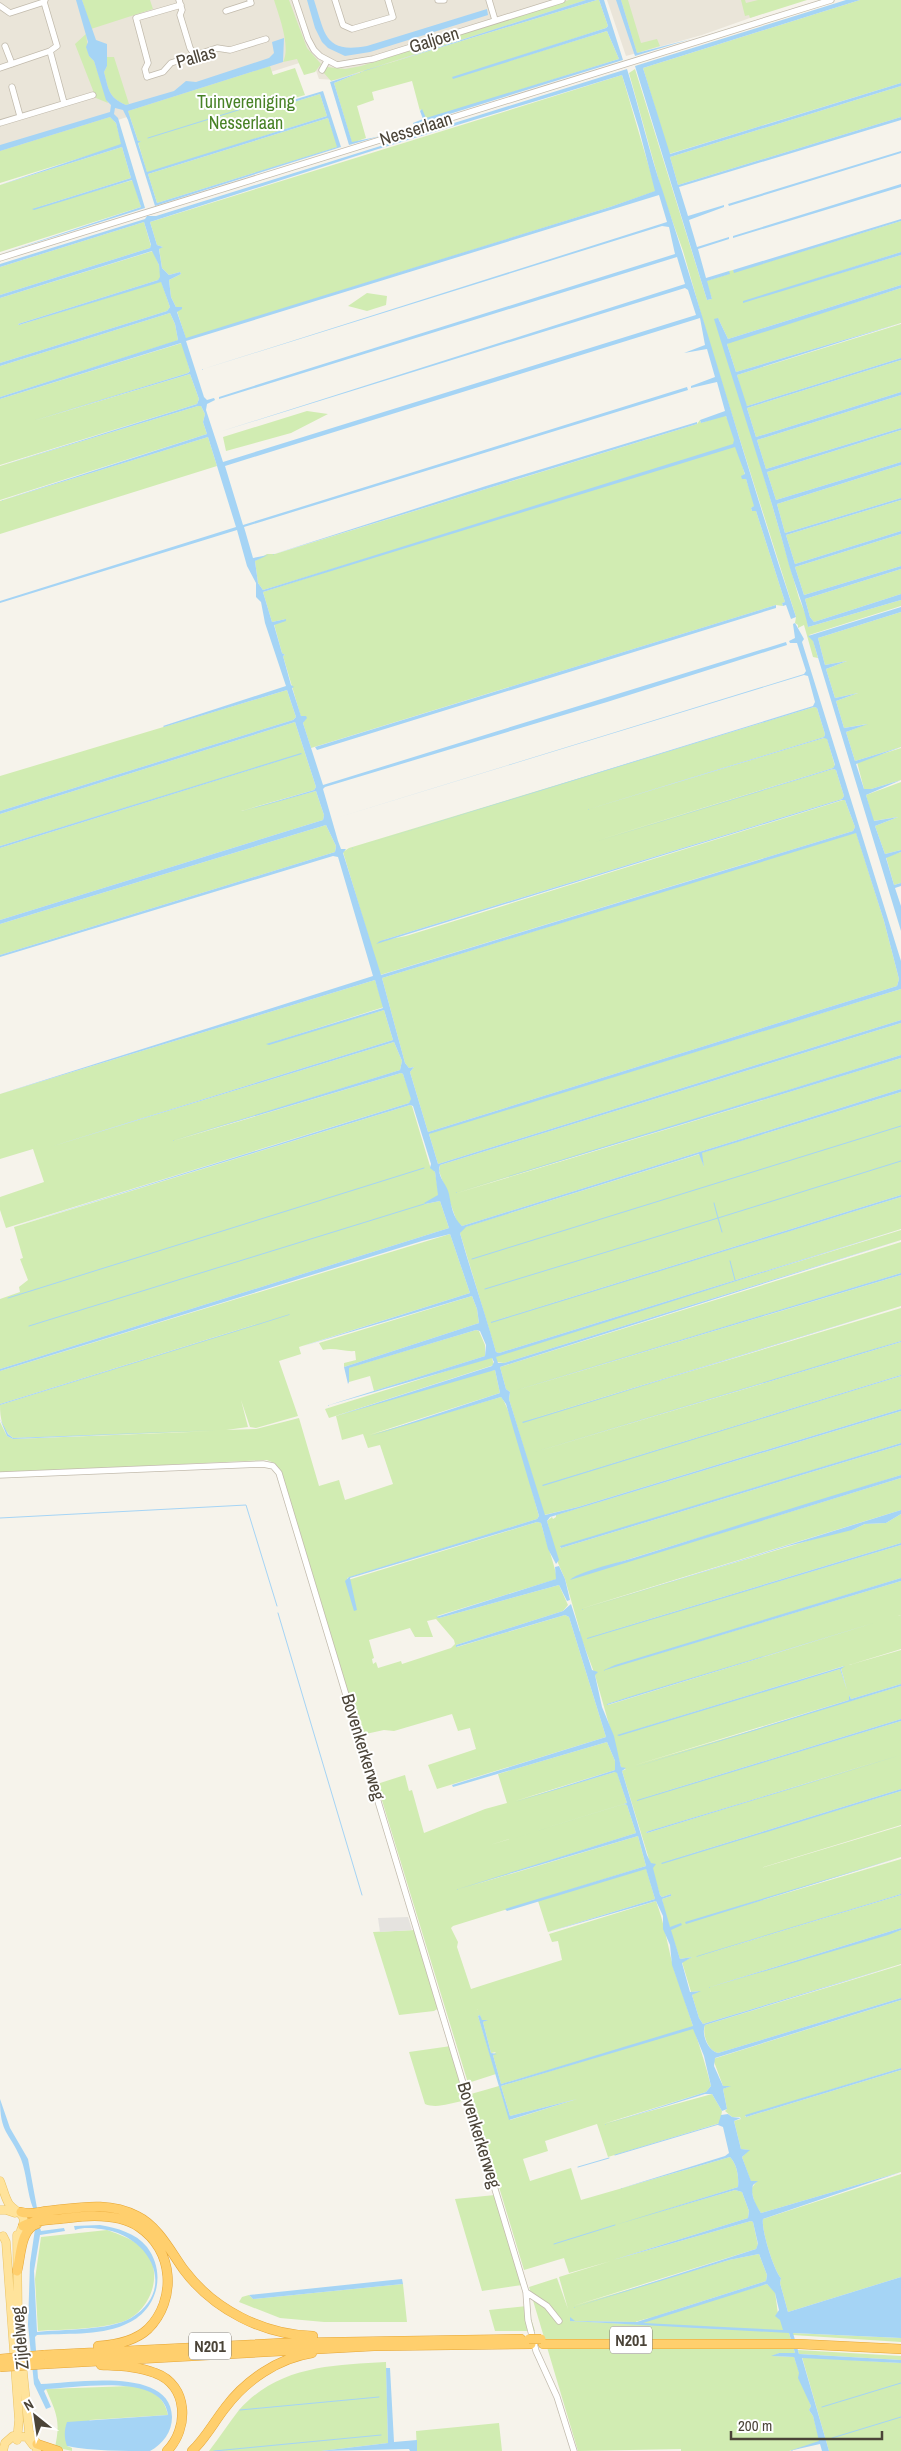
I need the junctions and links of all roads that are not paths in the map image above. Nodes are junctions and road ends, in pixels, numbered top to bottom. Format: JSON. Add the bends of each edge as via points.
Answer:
{"nodes":[{"id":1,"x":250,"y":0,"type":"edge"},
{"id":2,"x":295,"y":0,"type":"edge"},
{"id":3,"x":335,"y":0,"type":"edge"},
{"id":4,"x":388,"y":0,"type":"edge"},
{"id":5,"x":438,"y":0,"type":"edge"},
{"id":6,"x":444,"y":0,"type":"edge"},
{"id":7,"x":489,"y":0,"type":"edge"},
{"id":8,"x":562,"y":0,"type":"edge"},
{"id":9,"x":831,"y":0,"type":"edge"},
{"id":10,"x":44,"y":1,"type":"edge"},
{"id":11,"x":554,"y":2,"type":"edge"},
{"id":12,"x":180,"y":3,"type":"edge"},
{"id":13,"x":0,"y":6,"type":"edge"},
{"id":14,"x":226,"y":11,"type":"dead end"},
{"id":15,"x":494,"y":17,"type":"junction"},
{"id":16,"x":266,"y":39,"type":"dead end"},
{"id":17,"x":5,"y":46,"type":"dead end"},
{"id":18,"x":50,"y":51,"type":"junction"},
{"id":19,"x":196,"y":57,"type":"junction"},
{"id":20,"x":327,"y":61,"type":"junction"},
{"id":21,"x":12,"y":64,"type":"junction"},
{"id":22,"x":0,"y":68,"type":"edge"},
{"id":23,"x":322,"y":70,"type":"dead end"},
{"id":24,"x":12,"y":87,"type":"dead end"},
{"id":25,"x":93,"y":95,"type":"dead end"},
{"id":26,"x":64,"y":103,"type":"junction"},
{"id":27,"x":20,"y":116,"type":"junction"},
{"id":28,"x":0,"y":123,"type":"edge"},
{"id":29,"x":0,"y":258,"type":"edge"},
{"id":30,"x":0,"y":1475,"type":"edge"},
{"id":31,"x":0,"y":2181,"type":"edge"},
{"id":32,"x":10,"y":2208,"type":"junction"},
{"id":33,"x":0,"y":2210,"type":"edge"},
{"id":34,"x":21,"y":2218,"type":"junction"},
{"id":35,"x":47,"y":2221,"type":"junction"},
{"id":36,"x":14,"y":2236,"type":"junction"},
{"id":37,"x":1,"y":2237,"type":"edge"},
{"id":38,"x":12,"y":2271,"type":"junction"},
{"id":39,"x":526,"y":2292,"type":"junction"},
{"id":40,"x":559,"y":2321,"type":"dead end"},
{"id":41,"x":374,"y":2343,"type":"junction"},
{"id":42,"x":901,"y":2349,"type":"edge"},
{"id":43,"x":0,"y":2359,"type":"edge"},
{"id":44,"x":44,"y":2360,"type":"junction"},
{"id":45,"x":73,"y":2362,"type":"junction"},
{"id":46,"x":0,"y":2367,"type":"edge"},
{"id":47,"x":21,"y":2437,"type":"junction"},
{"id":48,"x":36,"y":2449,"type":"edge"},
{"id":49,"x":5,"y":2450,"type":"edge"},
{"id":50,"x":58,"y":2451,"type":"edge"},
{"id":51,"x":167,"y":2451,"type":"edge"},
{"id":52,"x":192,"y":2451,"type":"edge"},
{"id":53,"x":574,"y":2451,"type":"edge"}],
"edges":[{"from":1,"to":14,"type":"street","via":[[250,3]]},
{"from":2,"to":20,"type":"street","via":[[308,39],[314,50]]},
{"from":3,"to":4,"type":"street","via":[[343,25],[352,29],[393,17]]},
{"from":5,"to":6,"type":"street"},
{"from":7,"to":15,"type":"street"},
{"from":8,"to":11,"type":"street","name":"Galjoen"},
{"from":9,"to":29,"type":"street","name":"Nesserlaan"},
{"from":10,"to":13,"type":"street","via":[[10,13]]},
{"from":10,"to":18,"type":"street","via":[[57,46]]},
{"from":11,"to":15,"type":"street","name":"Galjoen"},
{"from":12,"to":19,"type":"street","via":[[180,16]]},
{"from":12,"to":19,"type":"street","name":"Pallas","via":[[136,18],[148,63],[145,69],[147,77],[164,72],[171,63]]},
{"from":15,"to":20,"type":"street","name":"Galjoen","via":[[360,62],[337,65]]},
{"from":16,"to":19,"type":"street","name":"Pallas","via":[[230,50],[217,48]]},
{"from":17,"to":21,"type":"street"},
{"from":18,"to":21,"type":"street"},
{"from":18,"to":26,"type":"street"},
{"from":20,"to":23,"type":"street"},
{"from":21,"to":22,"type":"street"},
{"from":24,"to":27,"type":"street"},
{"from":25,"to":26,"type":"street"},
{"from":26,"to":27,"type":"street"},
{"from":27,"to":28,"type":"street"},
{"from":30,"to":39,"type":"street","name":"Bovenkerkerweg","via":[[263,1464],[273,1466],[279,1473]]},
{"from":31,"to":32,"type":"main road","via":[[5,2204]]},
{"from":32,"to":33,"type":"main road"},
{"from":32,"to":34,"type":"main road"},
{"from":34,"to":35,"type":"highway","number":"N201"},
{"from":34,"to":36,"type":"main road"},
{"from":34,"to":41,"type":"highway","number":"N201","via":[[101,2206],[122,2209],[139,2217],[161,2238],[198,2287],[215,2302],[259,2326],[298,2336]]},
{"from":35,"to":38,"type":"highway","number":"N201","via":[[32,2225],[26,2232]]},
{"from":35,"to":44,"type":"highway","number":"N201","via":[[118,2218],[138,2226],[160,2251],[168,2276],[164,2304],[152,2324],[140,2334],[132,2339]]},
{"from":36,"to":37,"type":"main road"},
{"from":36,"to":38,"type":"main road","name":"Zijdelweg"},
{"from":37,"to":38,"type":"main road","name":"Zijdelweg","via":[[6,2242]]},
{"from":38,"to":47,"type":"main road","name":"Zijdelweg"},
{"from":38,"to":47,"type":"main road","name":"Zijdelweg","via":[[27,2405]]},
{"from":39,"to":40,"type":"street","via":[[547,2306]]},
{"from":39,"to":53,"type":"street","name":"Bovenkerkerweg","via":[[528,2320],[536,2351],[557,2397]]},
{"from":41,"to":42,"type":"highway","number":"N201","via":[[721,2343]]},
{"from":41,"to":44,"type":"highway","number":"N201","via":[[148,2348]]},
{"from":41,"to":45,"type":"highway","number":"N201"},
{"from":41,"to":52,"type":"highway","number":"N201","via":[[308,2354],[286,2360],[268,2370],[237,2394]]},
{"from":43,"to":44,"type":"highway","number":"N201","bridge":true},
{"from":44,"to":45,"type":"highway","number":"N201"},
{"from":44,"to":46,"type":"highway","number":"N201","bridge":true},
{"from":45,"to":51,"type":"highway","number":"N201","via":[[137,2368],[157,2373],[169,2382],[178,2395],[183,2418],[181,2431]]},
{"from":47,"to":48,"type":"main road"},
{"from":47,"to":48,"type":"main road"},
{"from":47,"to":49,"type":"main road"},
{"from":48,"to":50,"type":"highway"}]}
